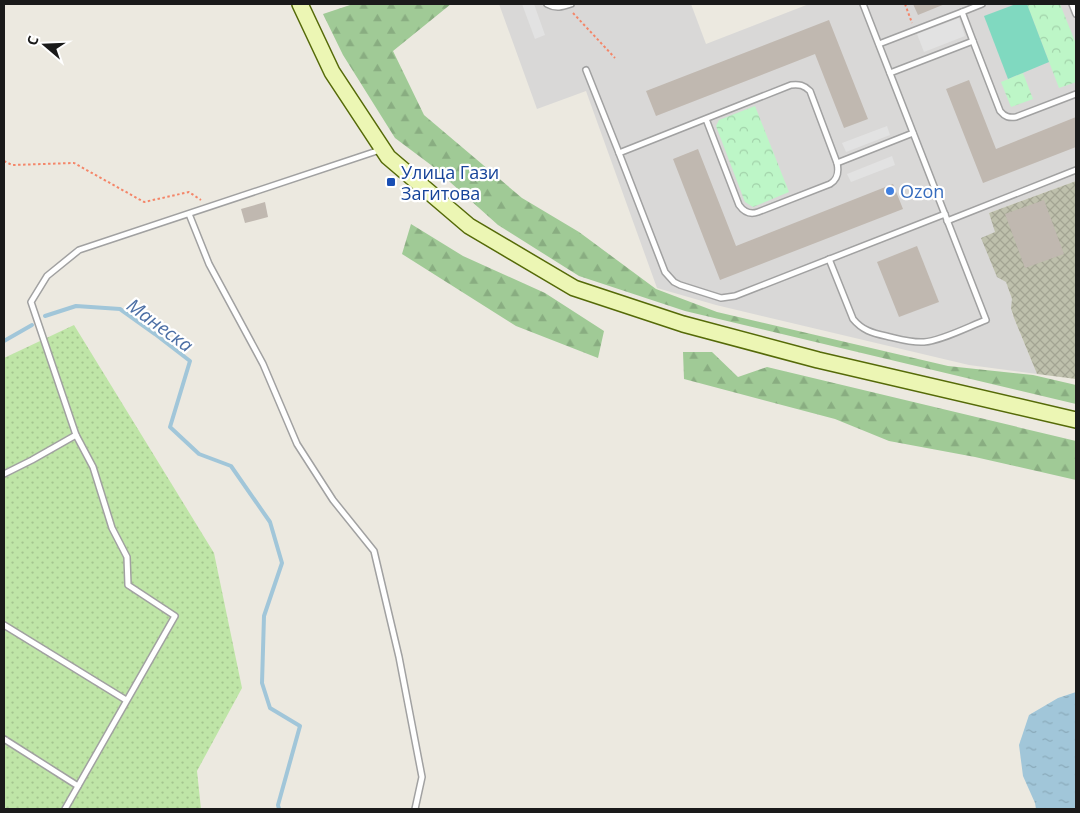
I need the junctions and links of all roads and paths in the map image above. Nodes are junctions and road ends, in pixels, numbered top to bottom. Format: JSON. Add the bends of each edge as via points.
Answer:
{"nodes":[{"id":1,"x":300,"y":4,"type":"edge"},
{"id":2,"x":547,"y":4,"type":"edge"},
{"id":3,"x":863,"y":4,"type":"edge"},
{"id":4,"x":905,"y":4,"type":"edge"},
{"id":5,"x":982,"y":4,"type":"edge"},
{"id":6,"x":1072,"y":4,"type":"edge"},
{"id":7,"x":568,"y":5,"type":"edge"},
{"id":8,"x":962,"y":12,"type":"junction"},
{"id":9,"x":1076,"y":14,"type":"edge"},
{"id":10,"x":915,"y":30,"type":"junction"},
{"id":11,"x":973,"y":40,"type":"junction"},
{"id":12,"x":879,"y":44,"type":"junction"},
{"id":13,"x":615,"y":58,"type":"dead end"},
{"id":14,"x":586,"y":70,"type":"dead end"},
{"id":15,"x":890,"y":73,"type":"junction"},
{"id":16,"x":1076,"y":94,"type":"edge"},
{"id":17,"x":706,"y":119,"type":"junction"},
{"id":18,"x":913,"y":133,"type":"junction"},
{"id":19,"x":383,"y":149,"type":"junction"},
{"id":20,"x":619,"y":153,"type":"junction"},
{"id":21,"x":4,"y":161,"type":"edge"},
{"id":22,"x":837,"y":163,"type":"junction"},
{"id":23,"x":1076,"y":170,"type":"edge"},
{"id":24,"x":211,"y":207,"type":"junction"},
{"id":25,"x":189,"y":214,"type":"junction"},
{"id":26,"x":945,"y":214,"type":"junction"},
{"id":27,"x":947,"y":220,"type":"junction"},
{"id":28,"x":830,"y":259,"type":"junction"},
{"id":29,"x":1076,"y":420,"type":"edge"},
{"id":30,"x":76,"y":434,"type":"junction"},
{"id":31,"x":4,"y":474,"type":"edge"},
{"id":32,"x":4,"y":626,"type":"edge"},
{"id":33,"x":126,"y":700,"type":"junction"},
{"id":34,"x":4,"y":739,"type":"edge"},
{"id":35,"x":78,"y":786,"type":"junction"},
{"id":36,"x":65,"y":809,"type":"edge"},
{"id":37,"x":415,"y":809,"type":"edge"}],
"edges":[{"from":1,"to":19,"type":"main road","via":[[332,72]]},
{"from":2,"to":7,"type":"lane","via":[[557,8]]},
{"from":3,"to":12,"type":"lane"},
{"from":4,"to":10,"type":"path"},
{"from":5,"to":8,"type":"lane"},
{"from":6,"to":9,"type":"lane"},
{"from":7,"to":13,"type":"path"},
{"from":8,"to":10,"type":"lane"},
{"from":8,"to":11,"type":"lane"},
{"from":10,"to":12,"type":"lane"},
{"from":11,"to":15,"type":"lane"},
{"from":11,"to":16,"type":"lane","via":[[1000,111],[1006,117],[1016,117]]},
{"from":12,"to":15,"type":"lane"},
{"from":14,"to":20,"type":"lane"},
{"from":15,"to":18,"type":"lane"},
{"from":17,"to":20,"type":"lane"},
{"from":17,"to":22,"type":"lane","via":[[791,85],[803,86],[810,91]]},
{"from":17,"to":22,"type":"lane","via":[[739,205],[747,212],[758,212],[830,184],[837,178]]},
{"from":18,"to":22,"type":"lane"},
{"from":18,"to":26,"type":"lane"},
{"from":19,"to":24,"type":"lane"},
{"from":19,"to":29,"type":"main road","via":[[388,157],[469,226],[574,288],[683,324],[799,355]]},
{"from":20,"to":28,"type":"lane","via":[[665,272],[674,282],[728,298]]},
{"from":21,"to":24,"type":"path","via":[[12,164],[74,163],[144,202],[188,192]]},
{"from":23,"to":27,"type":"lane"},
{"from":24,"to":25,"type":"lane"},
{"from":25,"to":30,"type":"lane","via":[[79,250],[47,276],[31,302]]},
{"from":25,"to":37,"type":"lane","via":[[209,264],[263,364],[297,444],[333,500],[374,551],[422,777]]},
{"from":26,"to":27,"type":"lane"},
{"from":26,"to":28,"type":"lane"},
{"from":27,"to":28,"type":"lane","via":[[986,320],[939,338],[916,342],[864,329],[853,319]]},
{"from":30,"to":31,"type":"lane"},
{"from":30,"to":33,"type":"lane","via":[[93,467],[112,528],[127,557],[128,585],[175,616]]},
{"from":32,"to":33,"type":"lane"},
{"from":33,"to":35,"type":"lane"},
{"from":34,"to":35,"type":"lane"},
{"from":35,"to":36,"type":"lane"}]}
